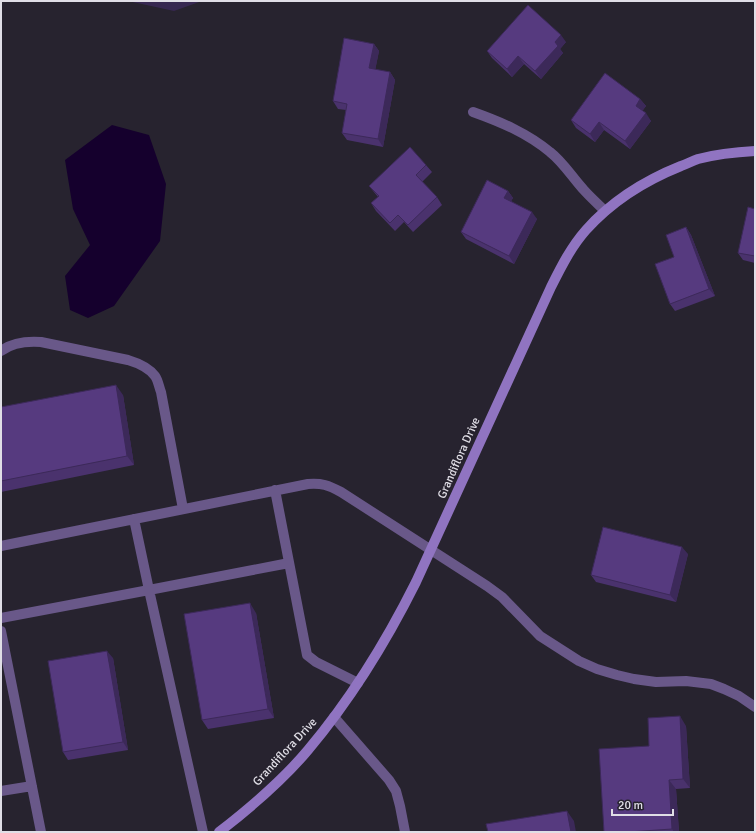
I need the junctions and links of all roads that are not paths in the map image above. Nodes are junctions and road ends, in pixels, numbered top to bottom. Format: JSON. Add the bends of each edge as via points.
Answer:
{"nodes":[{"id":1,"x":474,"y":112,"type":"dead end"},
{"id":2,"x":755,"y":151,"type":"edge"},
{"id":3,"x":605,"y":211,"type":"junction"},
{"id":4,"x":1,"y":351,"type":"edge"},
{"id":5,"x":275,"y":490,"type":"junction"},
{"id":6,"x":183,"y":509,"type":"junction"},
{"id":7,"x":134,"y":519,"type":"junction"},
{"id":8,"x":1,"y":546,"type":"edge"},
{"id":9,"x":432,"y":549,"type":"junction"},
{"id":10,"x":290,"y":563,"type":"junction"},
{"id":11,"x":149,"y":590,"type":"junction"},
{"id":12,"x":1,"y":618,"type":"edge"},
{"id":13,"x":1,"y":631,"type":"edge"},
{"id":14,"x":358,"y":683,"type":"junction"},
{"id":15,"x":755,"y":708,"type":"edge"},
{"id":16,"x":334,"y":717,"type":"junction"},
{"id":17,"x":32,"y":786,"type":"junction"},
{"id":18,"x":1,"y":792,"type":"edge"},
{"id":19,"x":41,"y":832,"type":"edge"},
{"id":20,"x":203,"y":832,"type":"edge"},
{"id":21,"x":219,"y":832,"type":"edge"},
{"id":22,"x":405,"y":832,"type":"edge"}],
"edges":[{"from":1,"to":3,"type":"street","via":[[518,131],[551,153]]},
{"from":2,"to":3,"type":"street","name":"Grandiflora Drive","via":[[726,153],[697,160],[664,173]]},
{"from":3,"to":9,"type":"street","name":"Grandiflora Drive","via":[[585,231],[566,257]]},
{"from":4,"to":6,"type":"street","via":[[27,341],[41,342],[128,360],[148,370],[156,377],[161,392]]},
{"from":5,"to":6,"type":"street"},
{"from":5,"to":9,"type":"street","via":[[320,483],[331,486]]},
{"from":5,"to":10,"type":"street"},
{"from":6,"to":7,"type":"street"},
{"from":7,"to":8,"type":"street"},
{"from":7,"to":11,"type":"street"},
{"from":9,"to":14,"type":"street","name":"Grandiflora Drive","via":[[403,610]]},
{"from":9,"to":15,"type":"street","via":[[502,597],[540,636],[579,661],[617,676],[634,679],[711,684],[739,696]]},
{"from":10,"to":11,"type":"street"},
{"from":10,"to":14,"type":"street","via":[[307,655]]},
{"from":11,"to":12,"type":"street"},
{"from":11,"to":20,"type":"street"},
{"from":13,"to":17,"type":"street"},
{"from":14,"to":16,"type":"street","name":"Grandiflora Drive"},
{"from":16,"to":21,"type":"street","name":"Grandiflora Drive","via":[[284,775]]},
{"from":16,"to":22,"type":"street","via":[[396,791]]},
{"from":17,"to":18,"type":"street"},
{"from":17,"to":19,"type":"street"}]}
